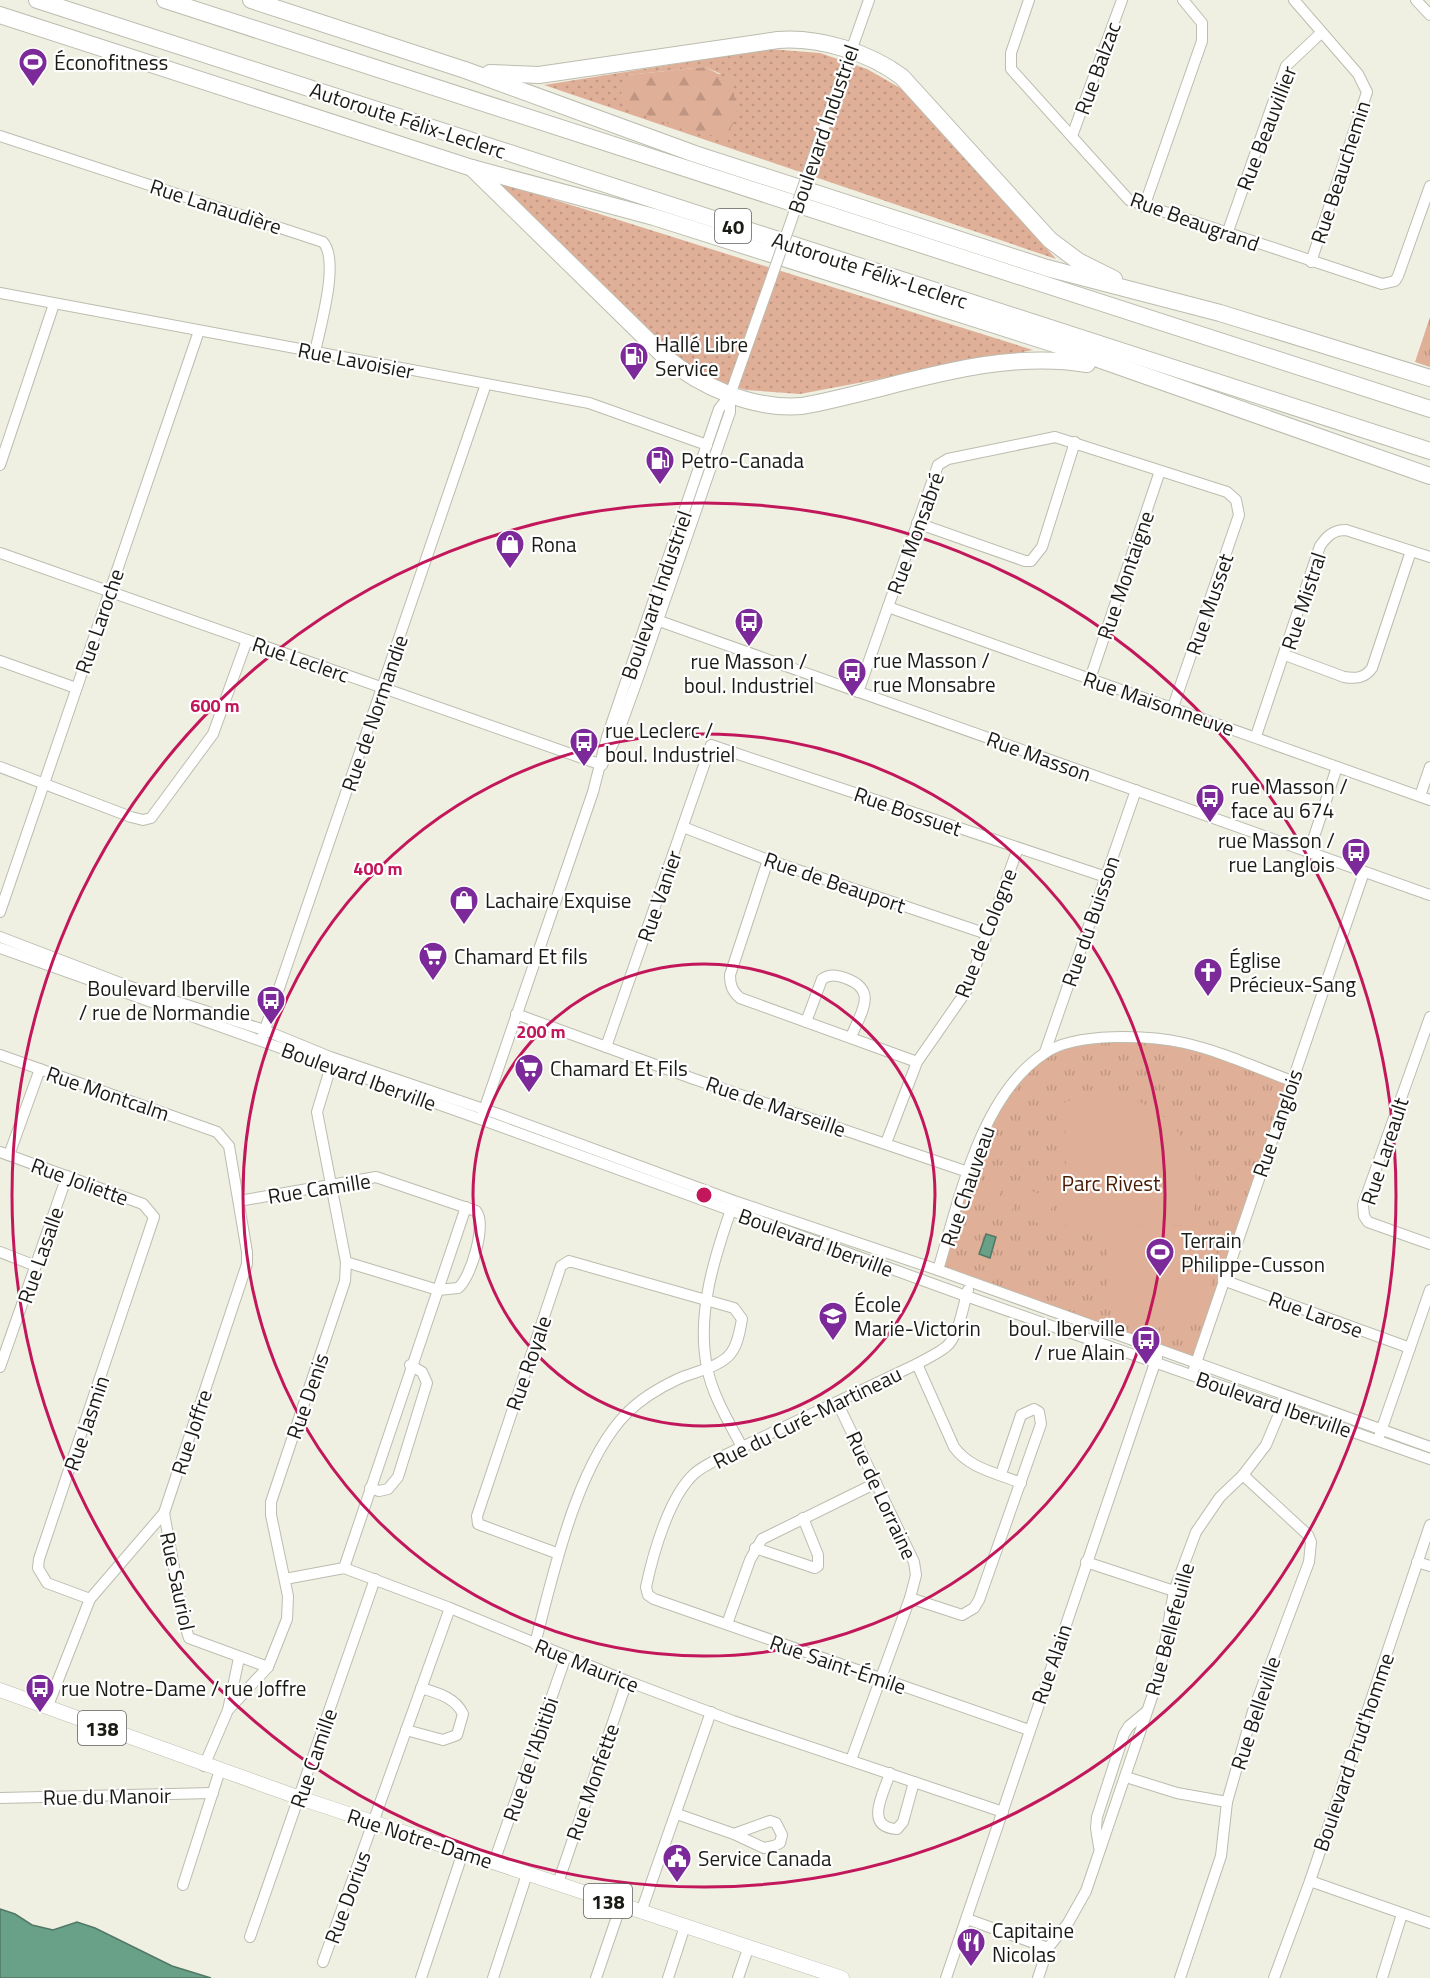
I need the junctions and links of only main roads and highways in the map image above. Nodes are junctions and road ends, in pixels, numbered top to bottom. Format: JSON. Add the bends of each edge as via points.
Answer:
{"nodes":[{"id":1,"x":37,"y":0,"type":"edge"},
{"id":2,"x":165,"y":0,"type":"edge"},
{"id":3,"x":251,"y":0,"type":"edge"},
{"id":4,"x":0,"y":15,"type":"edge"},
{"id":5,"x":465,"y":70,"type":"junction"},
{"id":6,"x":472,"y":168,"type":"junction"},
{"id":7,"x":1145,"y":292,"type":"junction"},
{"id":8,"x":1128,"y":371,"type":"junction"},
{"id":9,"x":1430,"y":378,"type":"edge"},
{"id":10,"x":1430,"y":409,"type":"edge"},
{"id":11,"x":1430,"y":451,"type":"edge"},
{"id":12,"x":1377,"y":456,"type":"junction"},
{"id":13,"x":1430,"y":469,"type":"edge"},
{"id":14,"x":1430,"y":476,"type":"edge"},
{"id":15,"x":0,"y":1690,"type":"edge"},
{"id":16,"x":840,"y":1978,"type":"edge"}],
"edges":[{"from":1,"to":11,"type":"highway","name":"Autoroute Félix-Leclerc","number":"40"},
{"from":2,"to":10,"type":"highway","name":"Autoroute Félix-Leclerc","number":"40"},
{"from":3,"to":5,"type":"highway"},
{"from":4,"to":6,"type":"highway"},
{"from":5,"to":7,"type":"highway","via":[[704,157],[1054,270]]},
{"from":5,"to":7,"type":"highway","via":[[539,75],[785,39],[813,41],[849,52],[889,68],[908,82],[1060,248],[1094,270]]},
{"from":6,"to":8,"type":"highway","via":[[666,221],[1061,346]]},
{"from":6,"to":8,"type":"highway","via":[[664,356],[730,395],[770,405],[802,406],[1028,359],[1071,361]]},
{"from":7,"to":9,"type":"highway"},
{"from":8,"to":12,"type":"highway"},
{"from":12,"to":13,"type":"highway"},
{"from":12,"to":14,"type":"highway"},
{"from":15,"to":16,"type":"main road","name":"Rue Notre-Dame","number":"138","via":[[204,1766]]}]}
